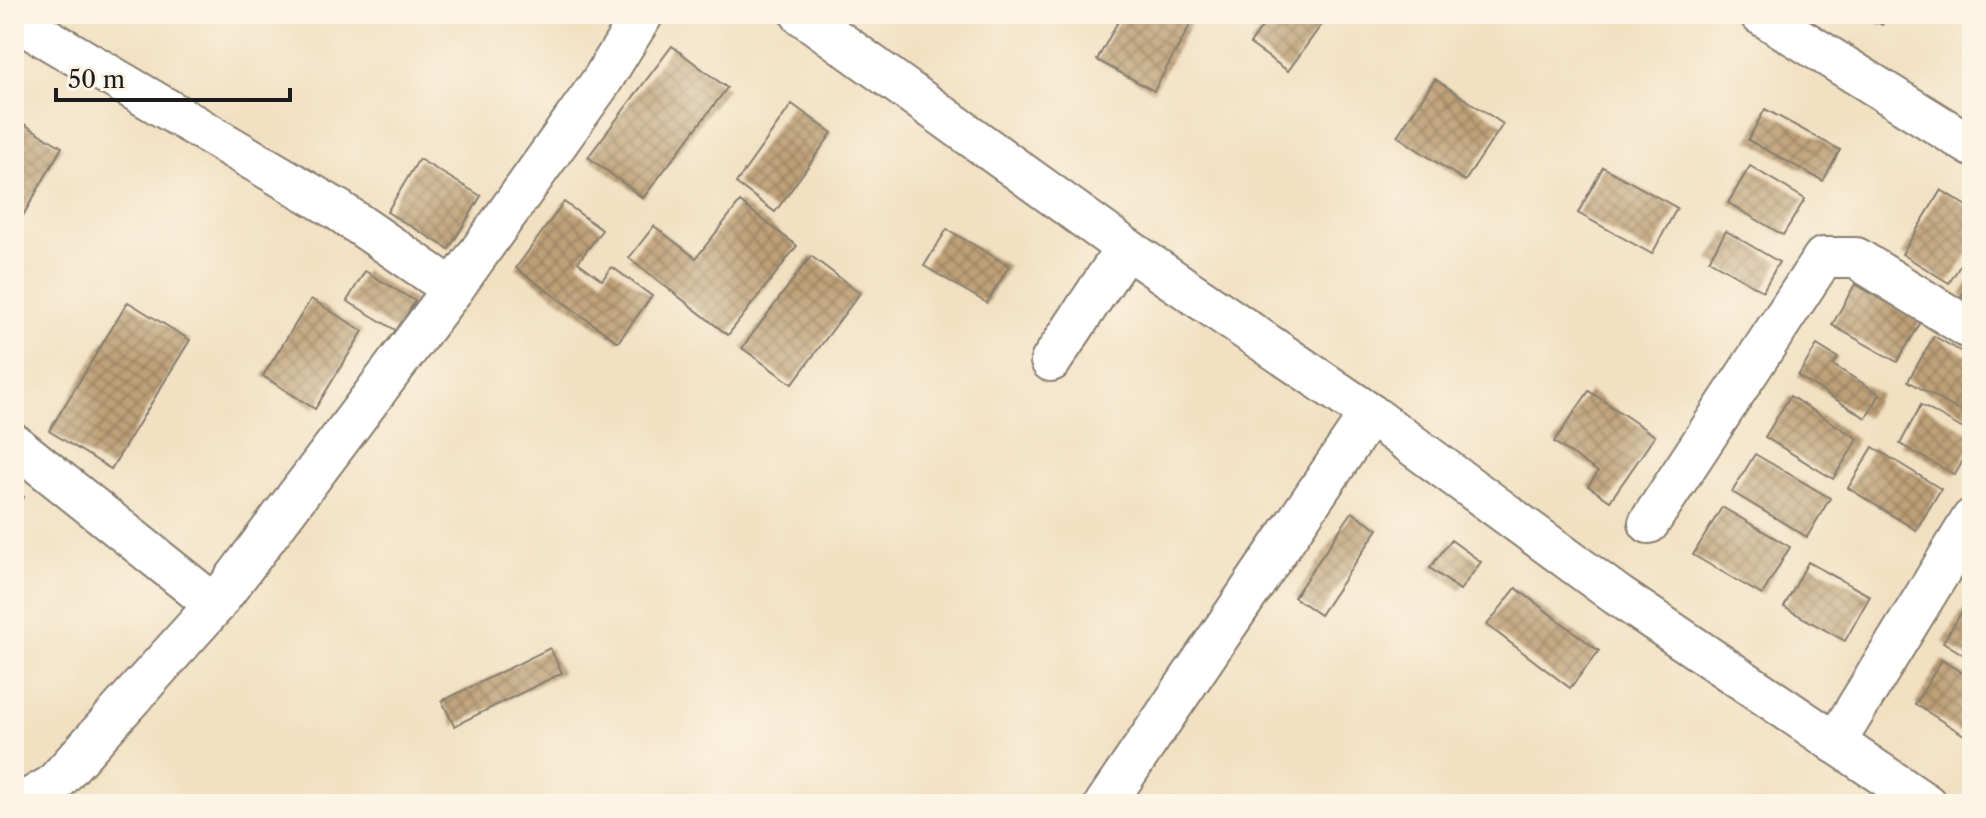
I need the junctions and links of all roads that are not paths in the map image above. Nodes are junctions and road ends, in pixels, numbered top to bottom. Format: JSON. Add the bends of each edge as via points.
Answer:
{"nodes":[{"id":1,"x":643,"y":14,"type":"edge"},
{"id":2,"x":801,"y":14,"type":"edge"},
{"id":3,"x":1760,"y":14,"type":"edge"},
{"id":4,"x":14,"y":19,"type":"edge"},
{"id":5,"x":1972,"y":146,"type":"edge"},
{"id":6,"x":1126,"y":248,"type":"junction"},
{"id":7,"x":453,"y":289,"type":"junction"},
{"id":8,"x":1972,"y":330,"type":"edge"},
{"id":9,"x":1051,"y":361,"type":"dead end"},
{"id":10,"x":1370,"y":414,"type":"junction"},
{"id":11,"x":14,"y":444,"type":"edge"},
{"id":12,"x":1972,"y":519,"type":"edge"},
{"id":13,"x":1649,"y":523,"type":"dead end"},
{"id":14,"x":215,"y":605,"type":"junction"},
{"id":15,"x":1835,"y":743,"type":"junction"},
{"id":16,"x":20,"y":804,"type":"edge"},
{"id":17,"x":1105,"y":804,"type":"edge"},
{"id":18,"x":1926,"y":804,"type":"edge"}],
"edges":[{"from":1,"to":7,"type":"street","via":[[601,82]]},
{"from":2,"to":6,"type":"street"},
{"from":3,"to":5,"type":"street"},
{"from":4,"to":7,"type":"street","via":[[338,210]]},
{"from":6,"to":9,"type":"street"},
{"from":6,"to":10,"type":"street"},
{"from":7,"to":14,"type":"street"},
{"from":8,"to":13,"type":"street","via":[[1856,258],[1823,258]]},
{"from":10,"to":15,"type":"street","via":[[1617,595]]},
{"from":10,"to":17,"type":"street"},
{"from":11,"to":14,"type":"street"},
{"from":12,"to":15,"type":"street"},
{"from":14,"to":16,"type":"street","via":[[53,785]]},
{"from":15,"to":18,"type":"street"}]}
